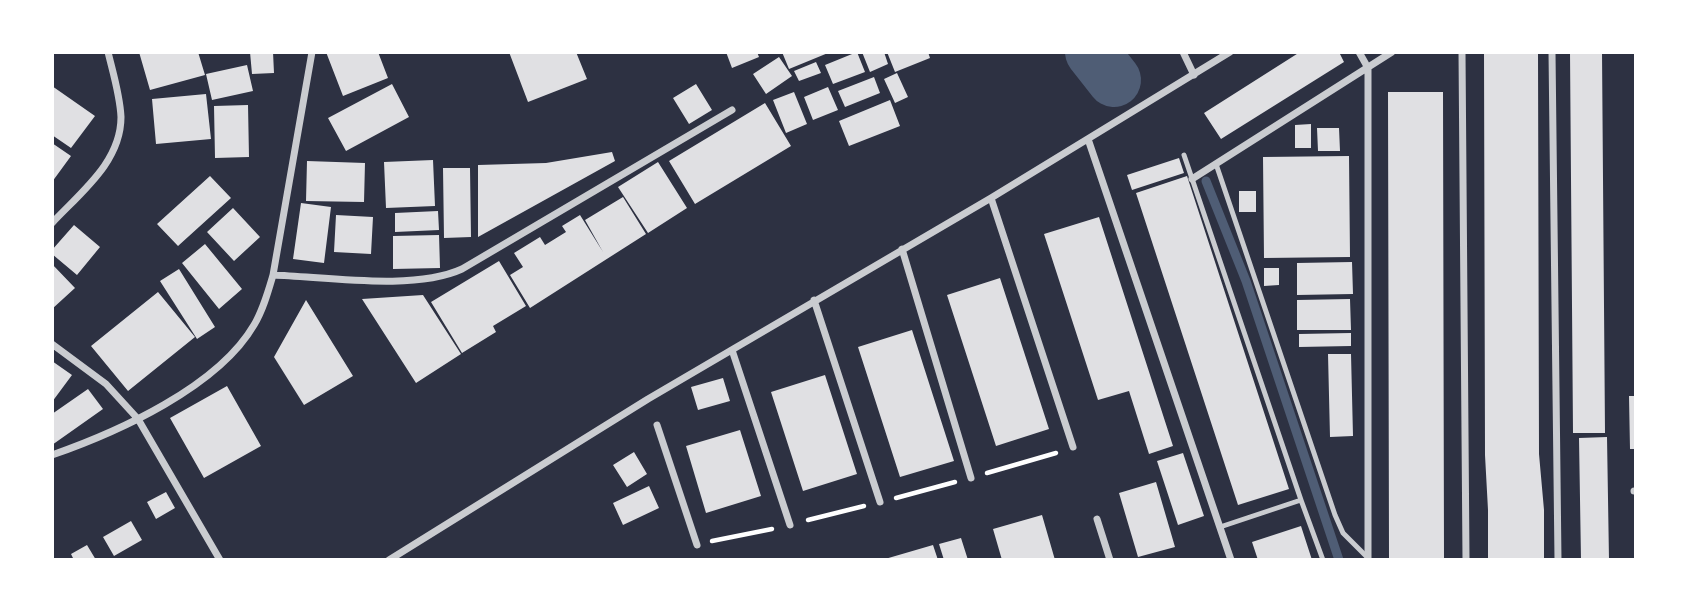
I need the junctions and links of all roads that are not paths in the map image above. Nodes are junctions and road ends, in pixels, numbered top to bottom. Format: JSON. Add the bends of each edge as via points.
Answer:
{"nodes":[{"id":1,"x":108,"y":52,"type":"edge"},
{"id":2,"x":312,"y":52,"type":"edge"},
{"id":3,"x":1183,"y":52,"type":"edge"},
{"id":4,"x":1230,"y":52,"type":"edge"},
{"id":5,"x":1359,"y":52,"type":"edge"},
{"id":6,"x":1392,"y":52,"type":"edge"},
{"id":7,"x":1462,"y":52,"type":"edge"},
{"id":8,"x":1552,"y":52,"type":"edge"},
{"id":9,"x":1368,"y":68,"type":"junction"},
{"id":10,"x":1194,"y":75,"type":"junction"},
{"id":11,"x":733,"y":110,"type":"dead end"},
{"id":12,"x":1088,"y":139,"type":"junction"},
{"id":13,"x":1184,"y":155,"type":"dead end"},
{"id":14,"x":1216,"y":164,"type":"junction"},
{"id":15,"x":1192,"y":179,"type":"junction"},
{"id":16,"x":991,"y":198,"type":"junction"},
{"id":17,"x":52,"y":223,"type":"edge"},
{"id":18,"x":902,"y":249,"type":"junction"},
{"id":19,"x":273,"y":275,"type":"junction"},
{"id":20,"x":814,"y":300,"type":"junction"},
{"id":21,"x":52,"y":344,"type":"edge"},
{"id":22,"x":732,"y":350,"type":"junction"},
{"id":23,"x":138,"y":419,"type":"junction"},
{"id":24,"x":657,"y":425,"type":"dead end"},
{"id":25,"x":1073,"y":447,"type":"dead end"},
{"id":26,"x":52,"y":455,"type":"edge"},
{"id":27,"x":971,"y":478,"type":"dead end"},
{"id":28,"x":1301,"y":500,"type":"junction"},
{"id":29,"x":880,"y":502,"type":"dead end"},
{"id":30,"x":1097,"y":519,"type":"dead end"},
{"id":31,"x":790,"y":525,"type":"dead end"},
{"id":32,"x":1220,"y":527,"type":"junction"},
{"id":33,"x":697,"y":545,"type":"dead end"},
{"id":34,"x":1368,"y":558,"type":"edge"},
{"id":35,"x":220,"y":559,"type":"edge"},
{"id":36,"x":389,"y":559,"type":"edge"},
{"id":37,"x":1110,"y":559,"type":"edge"},
{"id":38,"x":1231,"y":559,"type":"edge"},
{"id":39,"x":1324,"y":559,"type":"edge"},
{"id":40,"x":1466,"y":559,"type":"edge"},
{"id":41,"x":1558,"y":559,"type":"edge"}],
"edges":[{"from":1,"to":17,"type":"street","via":[[121,115],[115,150]]},
{"from":2,"to":19,"type":"street"},
{"from":3,"to":10,"type":"street"},
{"from":4,"to":10,"type":"street"},
{"from":5,"to":9,"type":"street"},
{"from":6,"to":9,"type":"street"},
{"from":7,"to":40,"type":"street"},
{"from":8,"to":41,"type":"street"},
{"from":9,"to":14,"type":"street"},
{"from":9,"to":34,"type":"street"},
{"from":10,"to":12,"type":"street"},
{"from":11,"to":19,"type":"street","via":[[445,277],[400,281]]},
{"from":12,"to":16,"type":"street"},
{"from":12,"to":32,"type":"street"},
{"from":13,"to":15,"type":"lane"},
{"from":14,"to":15,"type":"street"},
{"from":14,"to":34,"type":"lane","via":[[1335,515],[1343,533]]},
{"from":15,"to":28,"type":"lane"},
{"from":16,"to":18,"type":"street"},
{"from":16,"to":25,"type":"street"},
{"from":18,"to":20,"type":"street"},
{"from":18,"to":27,"type":"street"},
{"from":19,"to":23,"type":"street","via":[[254,325],[239,346],[193,385]]},
{"from":20,"to":22,"type":"street"},
{"from":20,"to":29,"type":"street"},
{"from":21,"to":23,"type":"street","via":[[106,384]]},
{"from":22,"to":31,"type":"street"},
{"from":22,"to":36,"type":"street"},
{"from":23,"to":26,"type":"street"},
{"from":23,"to":35,"type":"street"},
{"from":24,"to":33,"type":"street"},
{"from":28,"to":32,"type":"lane"},
{"from":28,"to":39,"type":"lane"},
{"from":30,"to":37,"type":"street"},
{"from":32,"to":38,"type":"street"}]}
